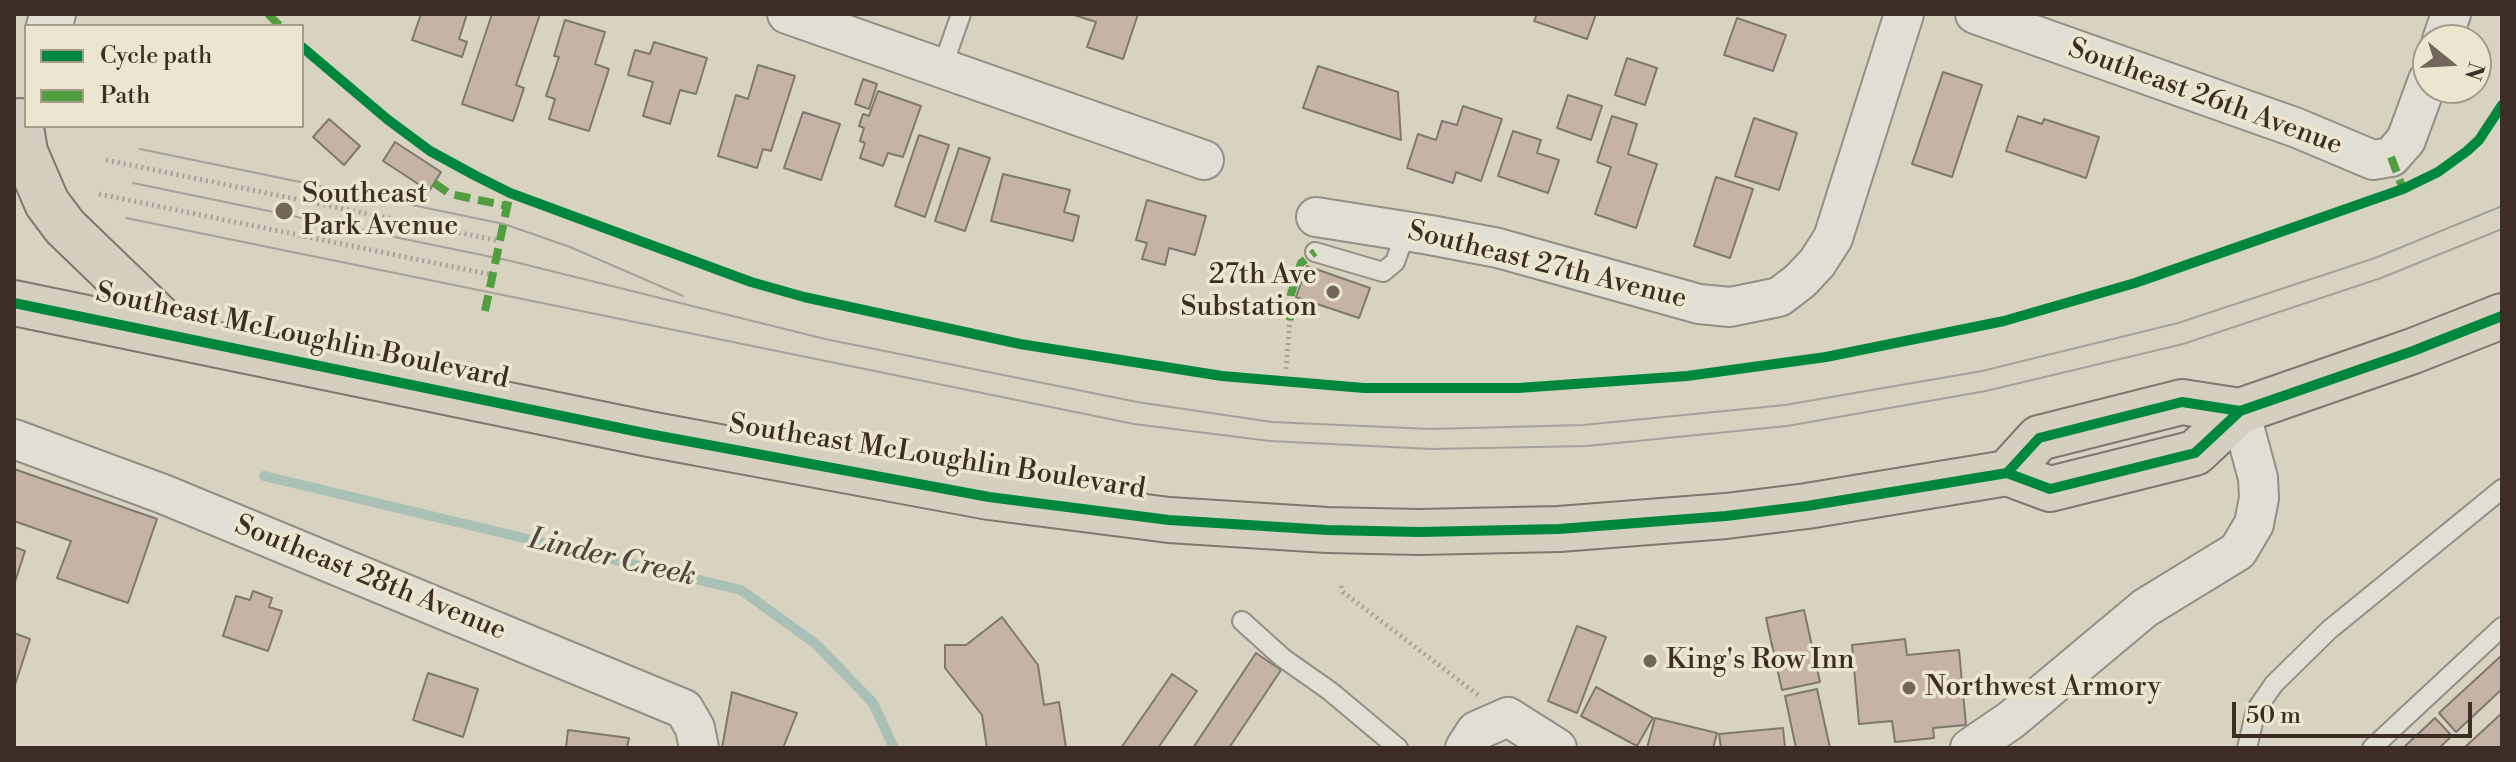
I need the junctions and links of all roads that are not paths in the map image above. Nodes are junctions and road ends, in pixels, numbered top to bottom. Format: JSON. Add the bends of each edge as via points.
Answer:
{"nodes":[{"id":1,"x":787,"y":14,"type":"edge"},
{"id":2,"x":961,"y":14,"type":"edge"},
{"id":3,"x":1904,"y":14,"type":"edge"},
{"id":4,"x":1975,"y":14,"type":"edge"},
{"id":5,"x":942,"y":68,"type":"junction"},
{"id":6,"x":2419,"y":104,"type":"edge"},
{"id":7,"x":20,"y":120,"type":"edge"},
{"id":8,"x":1204,"y":160,"type":"dead end"},
{"id":9,"x":1315,"y":235,"type":"dead end"},
{"id":10,"x":14,"y":303,"type":"edge"},
{"id":11,"x":2502,"y":316,"type":"edge"},
{"id":12,"x":177,"y":335,"type":"junction"},
{"id":13,"x":2240,"y":411,"type":"junction"},
{"id":14,"x":14,"y":439,"type":"edge"},
{"id":15,"x":2502,"y":489,"type":"edge"},
{"id":16,"x":1242,"y":621,"type":"dead end"},
{"id":17,"x":2502,"y":627,"type":"edge"},
{"id":18,"x":699,"y":748,"type":"edge"},
{"id":19,"x":1398,"y":748,"type":"edge"},
{"id":20,"x":1465,"y":748,"type":"edge"},
{"id":21,"x":1557,"y":748,"type":"edge"},
{"id":22,"x":1970,"y":748,"type":"edge"},
{"id":23,"x":2247,"y":748,"type":"edge"},
{"id":24,"x":2372,"y":748,"type":"edge"}],
"edges":[{"from":1,"to":5,"type":"street"},
{"from":2,"to":5,"type":"lane"},
{"from":3,"to":9,"type":"street","name":"Southeast 27th Avenue","via":[[1833,238],[1817,263],[1779,297],[1730,307],[1699,304],[1498,248],[1406,231]]},
{"from":4,"to":6,"type":"street","name":"Southeast 26th Avenue","via":[[2373,160],[2391,157],[2406,140]]},
{"from":5,"to":8,"type":"street"},
{"from":7,"to":12,"type":"main road","via":[[25,152],[47,203],[65,227]]},
{"from":10,"to":12,"type":"main road","name":"Southeast McLoughlin Boulevard"},
{"from":11,"to":13,"type":"main road","name":"Southeast McLoughlin Boulevard"},
{"from":12,"to":13,"type":"main road","name":"Southeast McLoughlin Boulevard","via":[[838,471],[1062,508],[1239,525],[1419,532],[1630,524],[1807,506],[2007,473],[2050,489],[2195,453]]},
{"from":13,"to":22,"type":"street","via":[[2259,498],[2254,524],[2238,551],[2145,608]]},
{"from":14,"to":18,"type":"street","name":"Southeast 28th Avenue","via":[[163,494],[684,709]]},
{"from":15,"to":23,"type":"lane","via":[[2329,630],[2274,684],[2256,710]]},
{"from":16,"to":19,"type":"lane"},
{"from":17,"to":24,"type":"lane"},
{"from":20,"to":21,"type":"street","via":[[1476,731],[1508,717]]}]}
